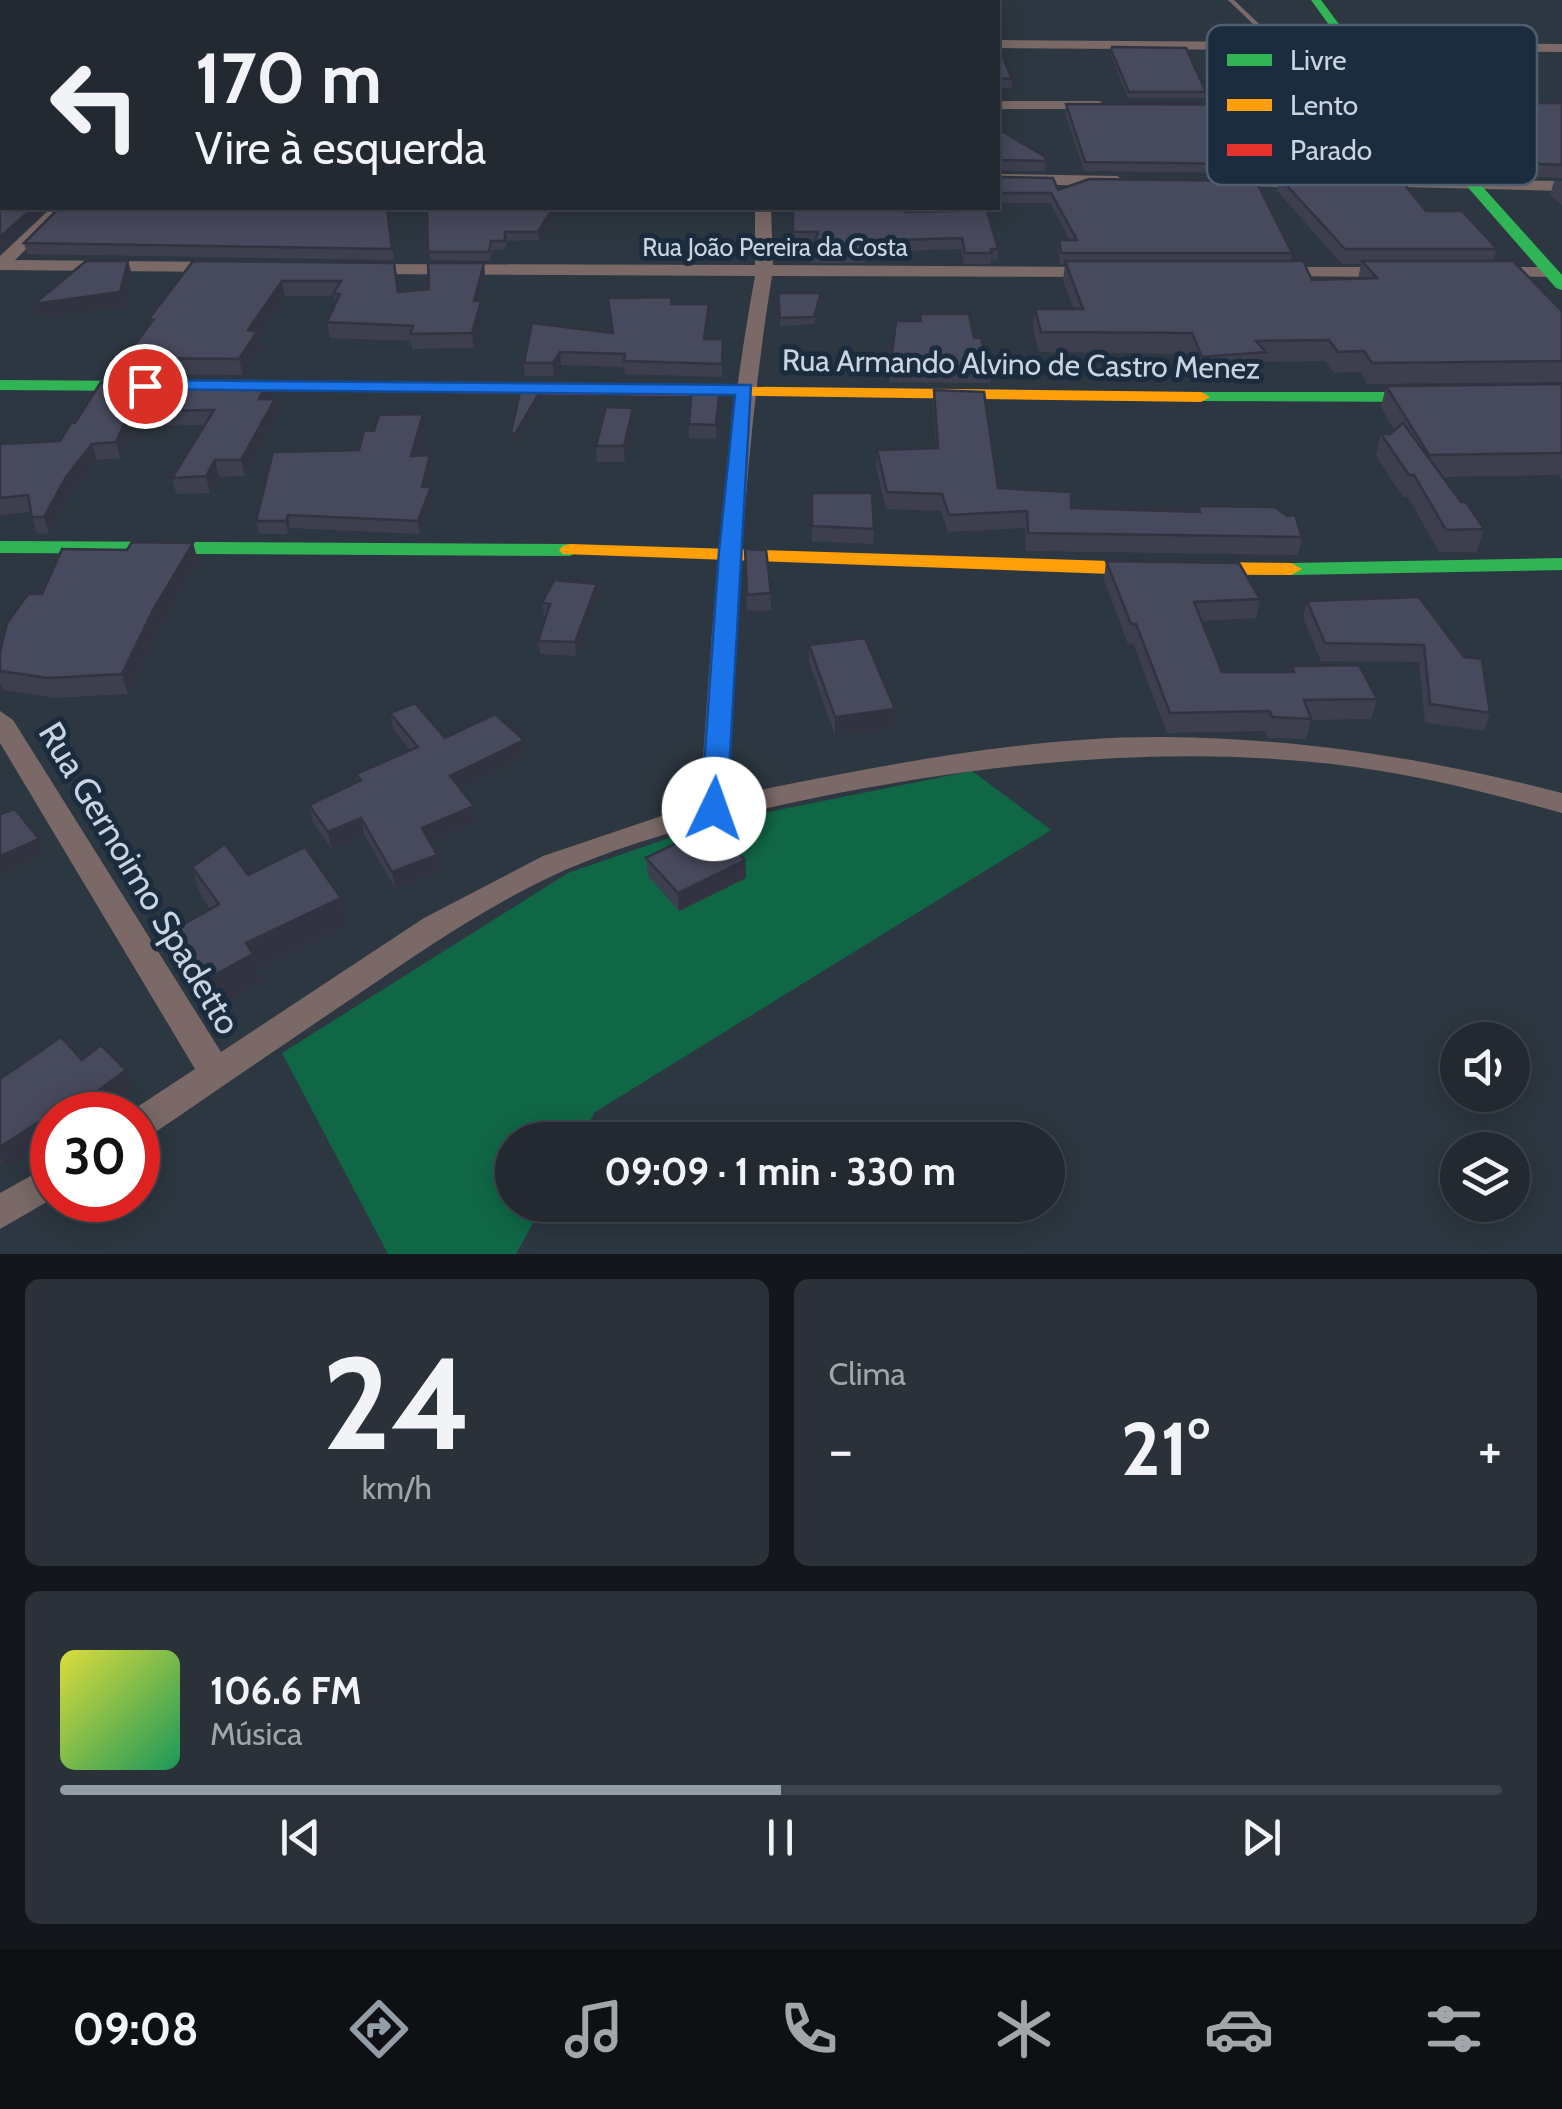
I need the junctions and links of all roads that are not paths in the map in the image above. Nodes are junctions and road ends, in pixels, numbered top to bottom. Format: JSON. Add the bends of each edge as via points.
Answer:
{"nodes":[{"id":1,"x":1232,"y":0,"type":"edge"},
{"id":2,"x":1316,"y":0,"type":"edge"},
{"id":3,"x":1335,"y":0,"type":"edge"},
{"id":4,"x":1258,"y":25,"type":"edge"},
{"id":5,"x":1334,"y":25,"type":"edge"},
{"id":6,"x":1358,"y":25,"type":"edge"},
{"id":7,"x":1000,"y":44,"type":"edge"},
{"id":8,"x":1207,"y":44,"type":"edge"},
{"id":9,"x":1537,"y":48,"type":"edge"},
{"id":10,"x":1562,"y":48,"type":"edge"},
{"id":11,"x":1000,"y":105,"type":"edge"},
{"id":12,"x":1114,"y":105,"type":"edge"},
{"id":13,"x":1537,"y":109,"type":"edge"},
{"id":14,"x":1562,"y":110,"type":"edge"},
{"id":15,"x":1000,"y":180,"type":"edge"},
{"id":16,"x":1136,"y":181,"type":"edge"},
{"id":17,"x":1195,"y":182,"type":"edge"},
{"id":18,"x":1207,"y":182,"type":"edge"},
{"id":19,"x":1473,"y":185,"type":"edge"},
{"id":20,"x":1507,"y":185,"type":"edge"},
{"id":21,"x":1534,"y":185,"type":"edge"},
{"id":22,"x":1562,"y":186,"type":"edge"},
{"id":23,"x":1528,"y":209,"type":"dead end"},
{"id":24,"x":58,"y":210,"type":"edge"},
{"id":25,"x":762,"y":210,"type":"edge"},
{"id":26,"x":0,"y":265,"type":"edge"},
{"id":27,"x":235,"y":268,"type":"edge"},
{"id":28,"x":333,"y":268,"type":"edge"},
{"id":29,"x":764,"y":272,"type":"junction"},
{"id":30,"x":1118,"y":272,"type":"edge"},
{"id":31,"x":1256,"y":272,"type":"edge"},
{"id":32,"x":1413,"y":272,"type":"edge"},
{"id":33,"x":1472,"y":272,"type":"edge"},
{"id":34,"x":1556,"y":278,"type":"edge"},
{"id":35,"x":0,"y":385,"type":"edge"},
{"id":36,"x":744,"y":389,"type":"junction"},
{"id":37,"x":1445,"y":396,"type":"edge"},
{"id":38,"x":0,"y":548,"type":"edge"},
{"id":39,"x":729,"y":551,"type":"junction"},
{"id":40,"x":1562,"y":564,"type":"edge"},
{"id":41,"x":0,"y":720,"type":"edge"},
{"id":42,"x":1562,"y":803,"type":"edge"},
{"id":43,"x":714,"y":809,"type":"junction"},
{"id":44,"x":216,"y":1075,"type":"junction"},
{"id":45,"x":160,"y":1112,"type":"edge"},
{"id":46,"x":30,"y":1194,"type":"edge"},
{"id":47,"x":0,"y":1213,"type":"edge"}],
"edges":[{"from":1,"to":4,"type":"lane"},
{"from":2,"to":5,"type":"street"},
{"from":3,"to":6,"type":"street"},
{"from":7,"to":8,"type":"street"},
{"from":9,"to":10,"type":"street"},
{"from":11,"to":12,"type":"street"},
{"from":13,"to":14,"type":"street"},
{"from":15,"to":16,"type":"street"},
{"from":17,"to":18,"type":"street"},
{"from":19,"to":34,"type":"street"},
{"from":20,"to":23,"type":"street"},
{"from":21,"to":22,"type":"street"},
{"from":24,"to":26,"type":"street"},
{"from":25,"to":29,"type":"street"},
{"from":26,"to":27,"type":"street"},
{"from":28,"to":29,"type":"street","name":"Rua João Pereira da Costa"},
{"from":29,"to":30,"type":"street","name":"Rua João Pereira da Costa"},
{"from":29,"to":36,"type":"street"},
{"from":31,"to":32,"type":"street"},
{"from":33,"to":34,"type":"street"},
{"from":35,"to":36,"type":"street","name":"Rua Armando Alvino de Castro Menez"},
{"from":36,"to":37,"type":"street","name":"Rua Armando Alvino de Castro Menez","via":[[1044,398]]},
{"from":36,"to":39,"type":"street"},
{"from":38,"to":39,"type":"street"},
{"from":39,"to":40,"type":"street","via":[[1256,569]]},
{"from":39,"to":43,"type":"street"},
{"from":41,"to":44,"type":"street","name":"Rua Gernoimo Spadetto"},
{"from":42,"to":43,"type":"street","via":[[1457,775],[1332,756],[1163,746],[901,772]]},
{"from":43,"to":44,"type":"street","via":[[554,862],[435,926]]},
{"from":44,"to":45,"type":"street"},
{"from":46,"to":47,"type":"street"}]}
